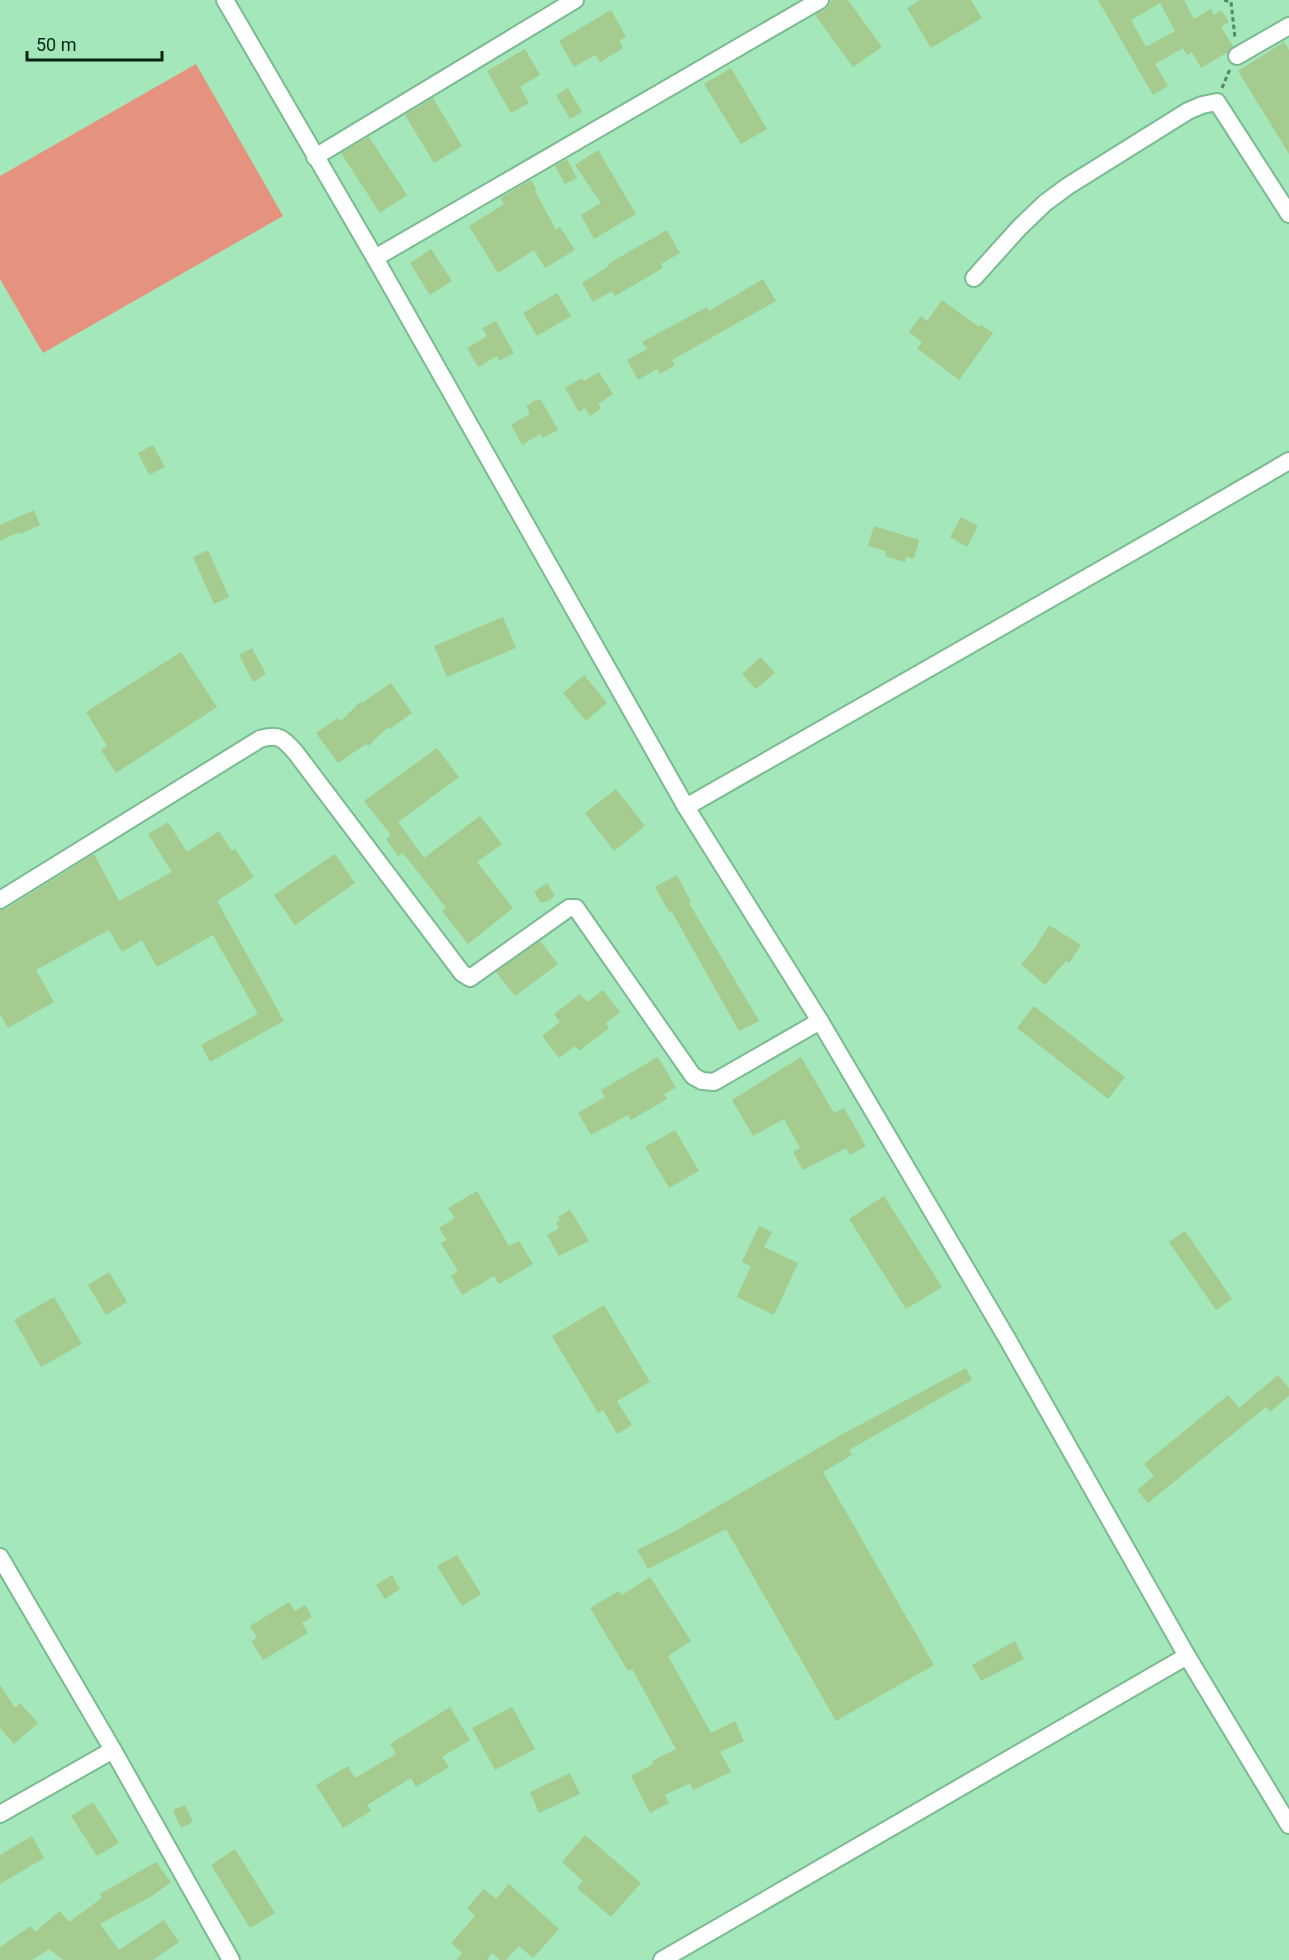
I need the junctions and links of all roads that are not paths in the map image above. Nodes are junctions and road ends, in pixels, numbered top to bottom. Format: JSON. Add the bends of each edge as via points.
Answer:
{"nodes":[{"id":1,"x":225,"y":0,"type":"edge"},
{"id":2,"x":575,"y":0,"type":"edge"},
{"id":3,"x":820,"y":0,"type":"edge"},
{"id":4,"x":1289,"y":26,"type":"edge"},
{"id":5,"x":1237,"y":56,"type":"road end"},
{"id":6,"x":315,"y":157,"type":"junction"},
{"id":7,"x":1289,"y":214,"type":"edge"},
{"id":8,"x":375,"y":258,"type":"junction"},
{"id":9,"x":974,"y":278,"type":"dead end"},
{"id":10,"x":1289,"y":461,"type":"edge"},
{"id":11,"x":686,"y":807,"type":"junction"},
{"id":12,"x":0,"y":900,"type":"edge"},
{"id":13,"x":820,"y":1021,"type":"junction"},
{"id":14,"x":0,"y":1557,"type":"edge"},
{"id":15,"x":1187,"y":1656,"type":"junction"},
{"id":16,"x":113,"y":1750,"type":"junction"},
{"id":17,"x":0,"y":1814,"type":"edge"},
{"id":18,"x":1289,"y":1825,"type":"edge"},
{"id":19,"x":231,"y":1960,"type":"edge"},
{"id":20,"x":662,"y":1960,"type":"edge"}],
"edges":[{"from":1,"to":6,"type":"street"},
{"from":2,"to":6,"type":"street"},
{"from":3,"to":8,"type":"street"},
{"from":4,"to":5,"type":"street"},
{"from":6,"to":8,"type":"street"},
{"from":7,"to":9,"type":"street","via":[[1217,102],[1202,105],[1045,203]]},
{"from":8,"to":11,"type":"street"},
{"from":10,"to":11,"type":"street"},
{"from":11,"to":13,"type":"street"},
{"from":12,"to":13,"type":"street","via":[[260,739],[271,736],[285,740],[296,753],[455,967],[470,978],[569,908],[576,908],[693,1076],[702,1081],[714,1082]]},
{"from":13,"to":15,"type":"street","via":[[1008,1340]]},
{"from":14,"to":16,"type":"street"},
{"from":15,"to":18,"type":"street"},
{"from":15,"to":20,"type":"street"},
{"from":16,"to":17,"type":"street"},
{"from":16,"to":19,"type":"street"}]}
